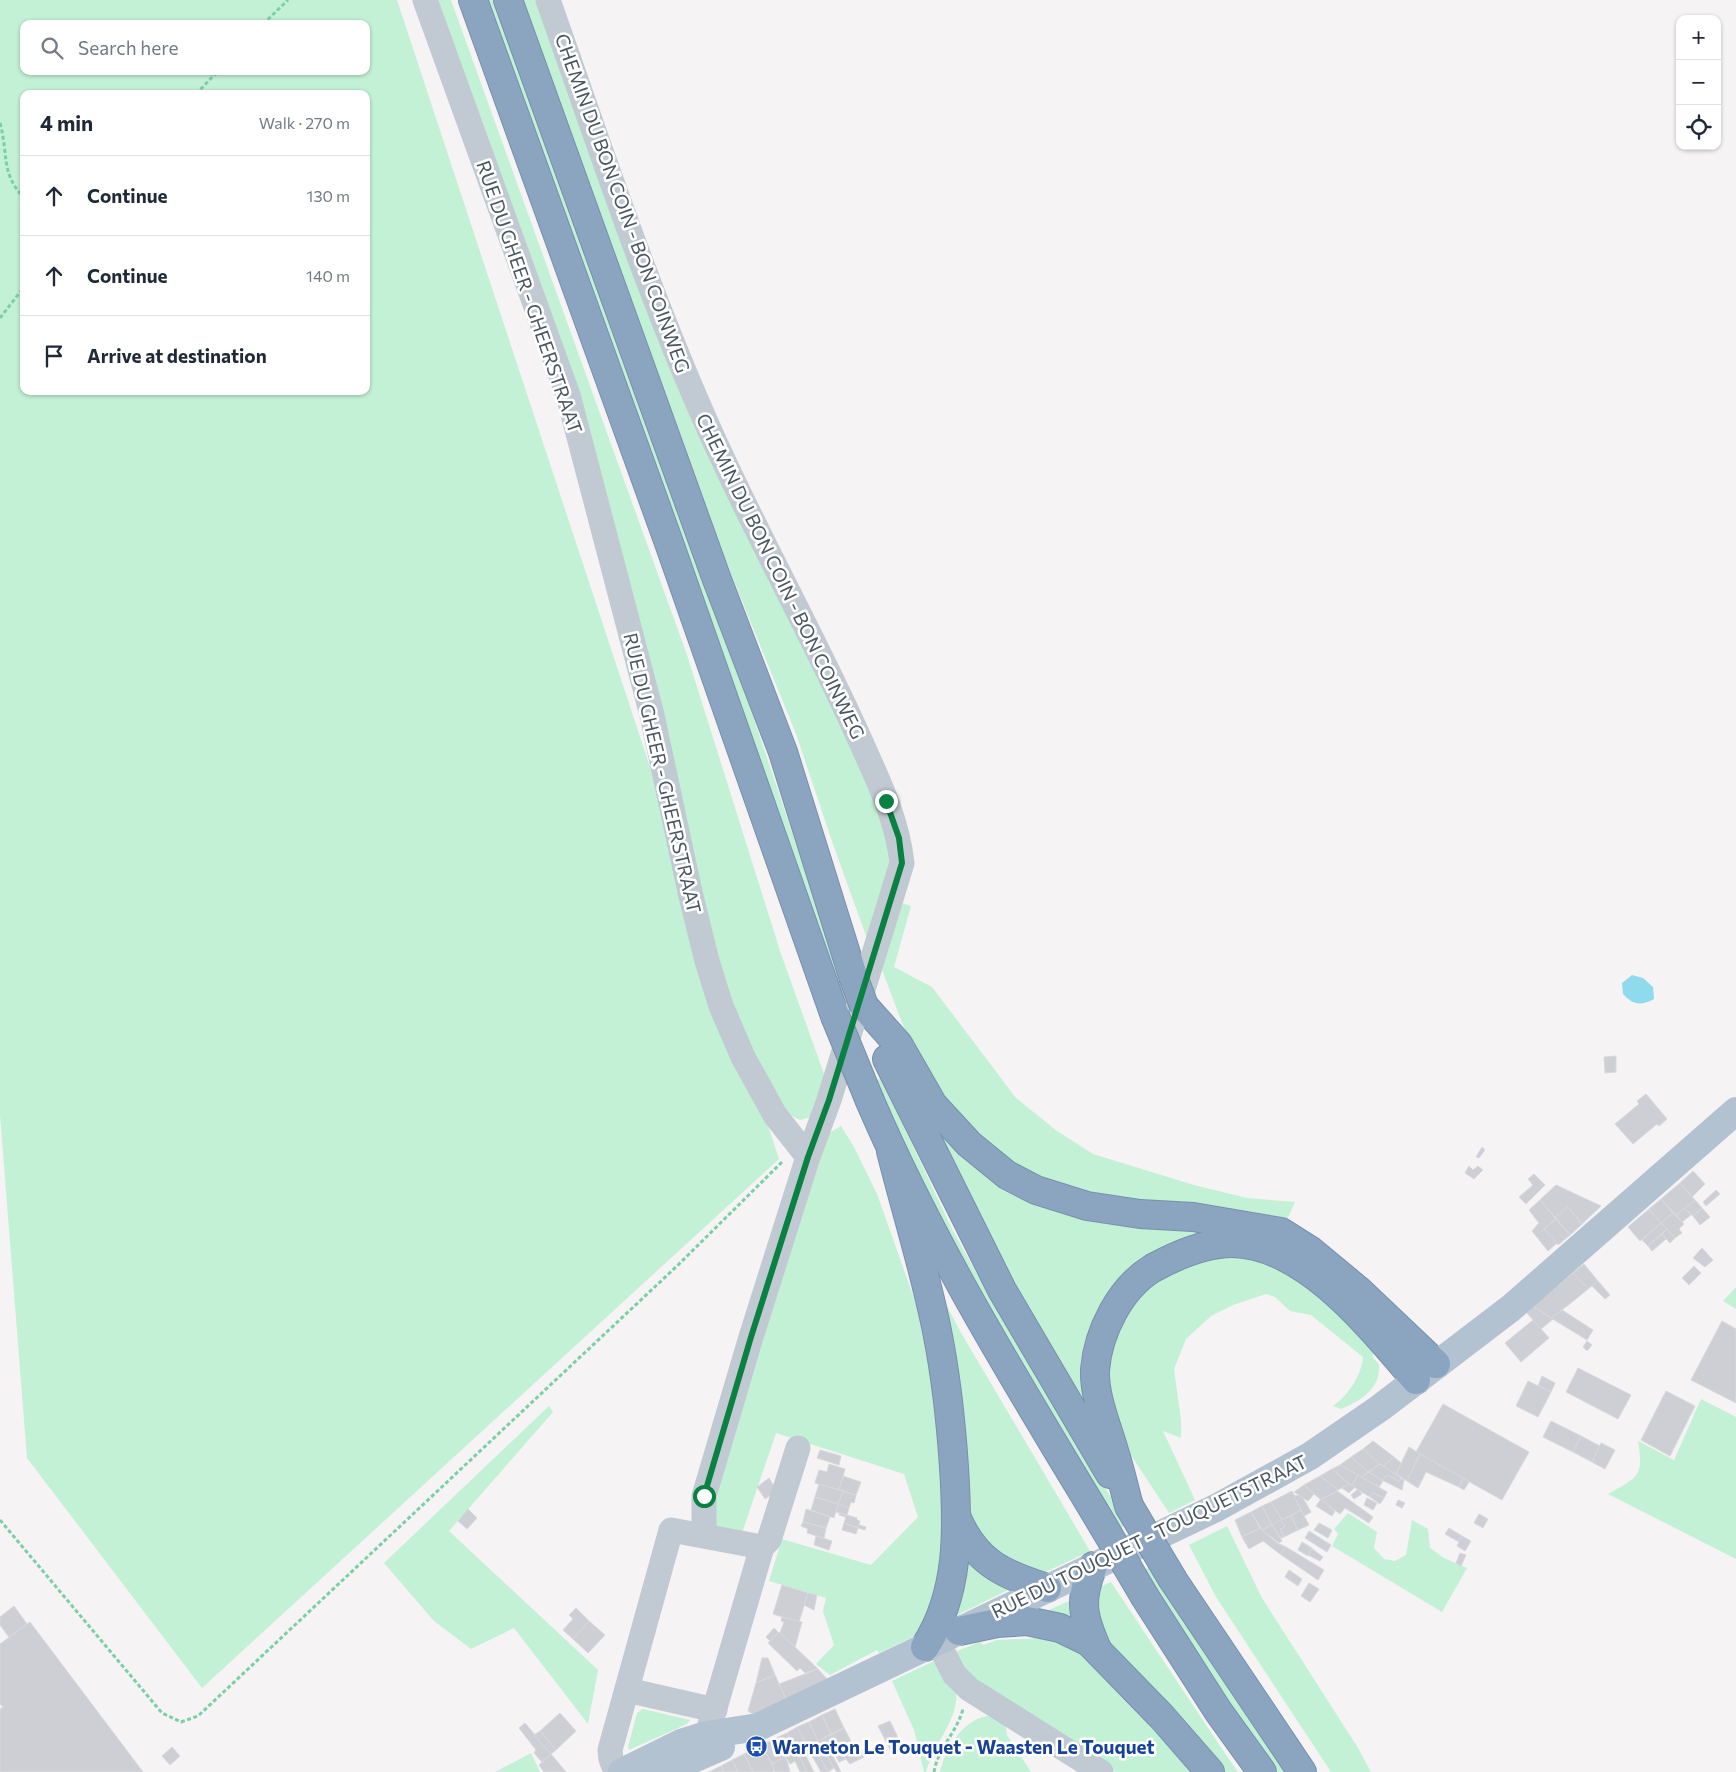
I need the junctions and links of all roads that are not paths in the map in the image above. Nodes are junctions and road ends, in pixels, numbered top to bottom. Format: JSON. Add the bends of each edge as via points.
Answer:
{"nodes":[{"id":1,"x":425,"y":0,"type":"edge"},
{"id":2,"x":473,"y":0,"type":"edge"},
{"id":3,"x":508,"y":0,"type":"edge"},
{"id":4,"x":548,"y":0,"type":"edge"},
{"id":5,"x":894,"y":1056,"type":"junction"},
{"id":6,"x":1736,"y":1111,"type":"edge"},
{"id":7,"x":804,"y":1151,"type":"junction"},
{"id":8,"x":891,"y":1151,"type":"junction"},
{"id":9,"x":1426,"y":1372,"type":"junction"},
{"id":10,"x":798,"y":1448,"type":"dead end"},
{"id":11,"x":1129,"y":1506,"type":"junction"},
{"id":12,"x":956,"y":1515,"type":"junction"},
{"id":13,"x":704,"y":1535,"type":"junction"},
{"id":14,"x":762,"y":1547,"type":"junction"},
{"id":15,"x":1093,"y":1566,"type":"junction"},
{"id":16,"x":1047,"y":1588,"type":"junction"},
{"id":17,"x":941,"y":1640,"type":"junction"},
{"id":18,"x":1097,"y":1649,"type":"junction"},
{"id":19,"x":627,"y":1690,"type":"junction"},
{"id":20,"x":711,"y":1723,"type":"junction"},
{"id":21,"x":751,"y":1732,"type":"junction"},
{"id":22,"x":616,"y":1772,"type":"edge"},
{"id":23,"x":622,"y":1772,"type":"edge"},
{"id":24,"x":663,"y":1772,"type":"edge"},
{"id":25,"x":1101,"y":1772,"type":"edge"},
{"id":26,"x":1210,"y":1772,"type":"edge"},
{"id":27,"x":1262,"y":1772,"type":"edge"},
{"id":28,"x":1302,"y":1772,"type":"edge"}],
"edges":[{"from":1,"to":7,"type":"street","name":"RUE DU GHEER - GHEERSTRAAT","via":[[568,395],[652,715],[694,909],[721,1006],[742,1057],[775,1115]]},
{"from":2,"to":8,"type":"highway","bridge":true,"via":[[835,1016]]},
{"from":3,"to":5,"type":"highway","bridge":true,"via":[[725,601],[783,752],[853,976],[864,1006]]},
{"from":4,"to":7,"type":"street","name":"CHEMIN DU BON COIN - BON COINWEG","via":[[607,168],[706,422],[840,696],[899,838],[902,863],[829,1100]]},
{"from":5,"to":9,"type":"highway","via":[[969,1144],[1007,1175],[1036,1190],[1087,1206],[1202,1218],[1281,1232],[1311,1251],[1358,1290]]},
{"from":5,"to":11,"type":"highway","via":[[1002,1290]]},
{"from":6,"to":9,"type":"main road","name":"RUE DU TOUQUET - TOUQUETSTRAAT","via":[[1511,1308]]},
{"from":7,"to":13,"type":"street","via":[[704,1496]]},
{"from":8,"to":12,"type":"highway","via":[[937,1331],[950,1410]]},
{"from":8,"to":27,"type":"highway","bridge":true,"via":[[949,1266],[1144,1597]]},
{"from":9,"to":11,"type":"highway","via":[[1379,1337],[1335,1294],[1288,1258],[1258,1247],[1232,1243],[1203,1247],[1175,1256],[1144,1273],[1120,1299],[1104,1331],[1095,1371],[1101,1411]]},
{"from":9,"to":15,"type":"main road","name":"RUE DU TOUQUET - TOUQUETSTRAAT","via":[[1310,1456],[1216,1508]]},
{"from":10,"to":14,"type":"street","via":[[769,1540]]},
{"from":11,"to":28,"type":"highway","bridge":true,"via":[[1174,1580]]},
{"from":12,"to":16,"type":"highway","via":[[972,1547],[989,1564]]},
{"from":12,"to":17,"type":"highway","via":[[954,1564],[941,1619]]},
{"from":13,"to":14,"type":"street"},
{"from":13,"to":19,"type":"street","via":[[671,1530]]},
{"from":14,"to":20,"type":"street"},
{"from":15,"to":16,"type":"main road","name":"RUE DU TOUQUET - TOUQUETSTRAAT"},
{"from":15,"to":18,"type":"highway","via":[[1084,1587],[1084,1608],[1088,1629]]},
{"from":16,"to":17,"type":"main road","name":"RUE DU TOUQUET - TOUQUETSTRAAT"},
{"from":17,"to":18,"type":"highway","via":[[997,1624],[1027,1621],[1060,1628]]},
{"from":17,"to":21,"type":"main road","name":"RUE DU TOUQUET - TOUQUETSTRAAT"},
{"from":17,"to":25,"type":"street","via":[[954,1674],[969,1689]]},
{"from":18,"to":26,"type":"highway"},
{"from":19,"to":20,"type":"street"},
{"from":19,"to":22,"type":"street","via":[[610,1750]]},
{"from":20,"to":21,"type":"main road","name":"RUE DU TOUQUET - TOUQUETSTRAAT"},
{"from":20,"to":23,"type":"main road","name":"RUE DU TOUQUET - TOUQUETSTRAAT"},
{"from":21,"to":24,"type":"main road","name":"RUE DU TOUQUET - TOUQUETSTRAAT"}]}
